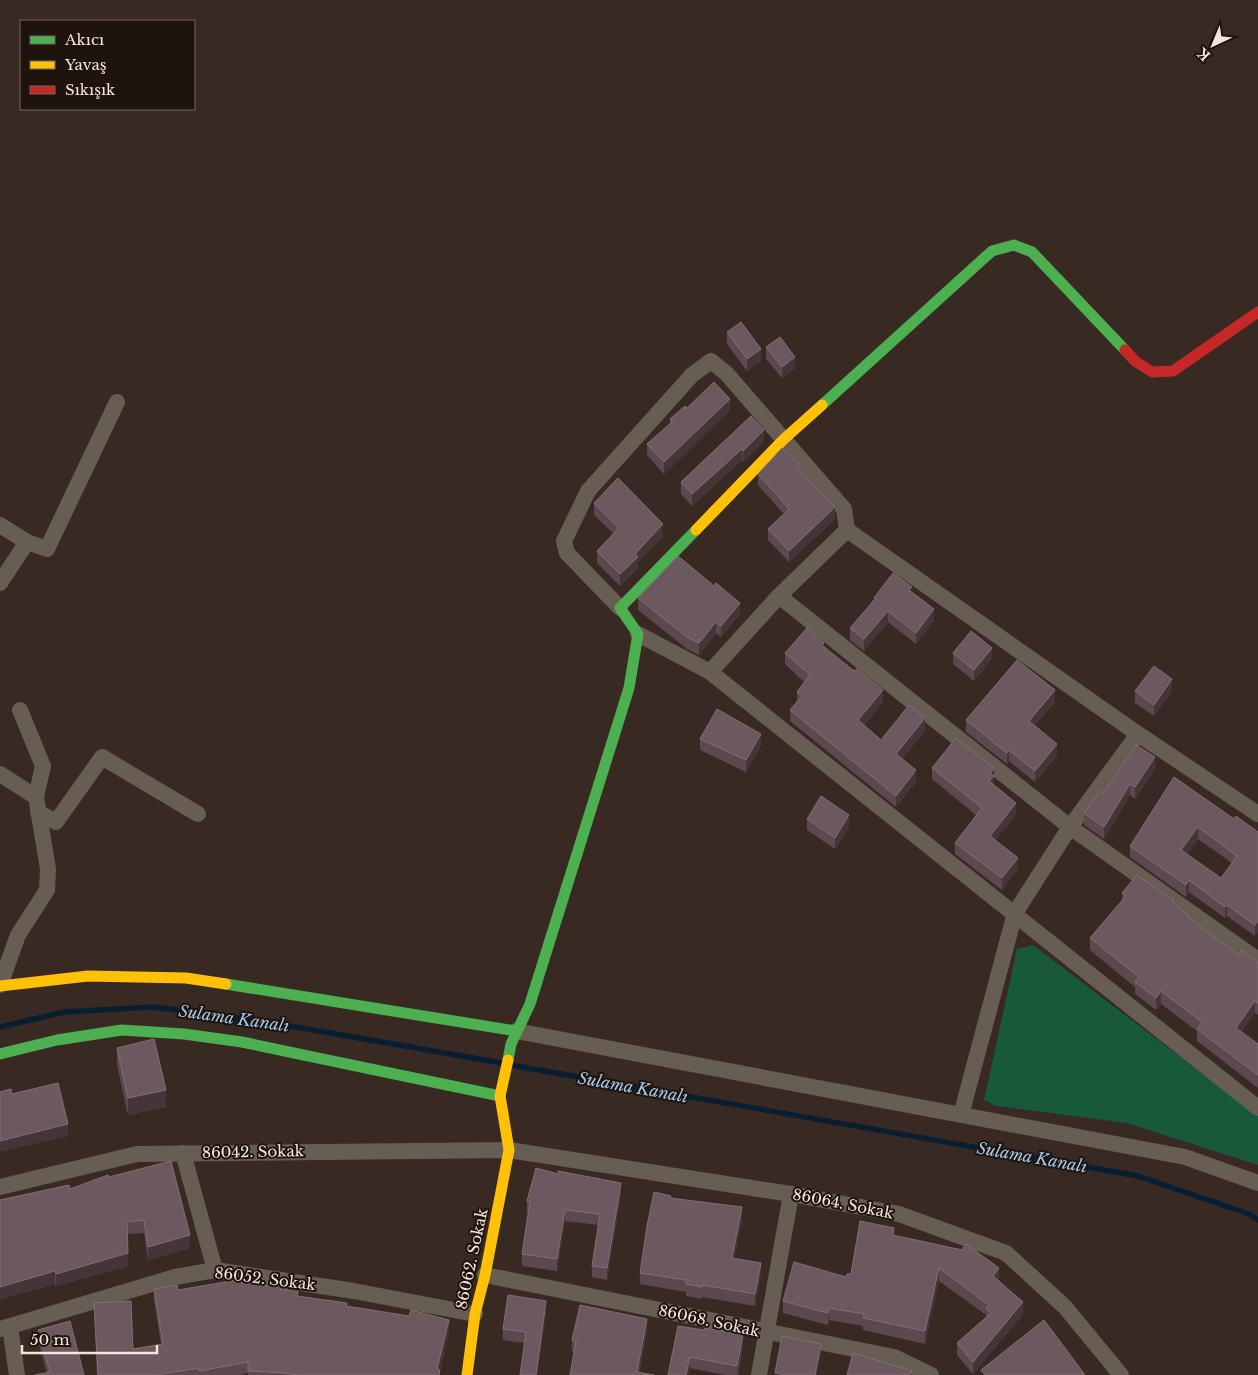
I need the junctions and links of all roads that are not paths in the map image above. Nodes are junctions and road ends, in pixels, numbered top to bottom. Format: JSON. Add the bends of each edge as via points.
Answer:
{"nodes":[{"id":1,"x":1258,"y":312,"type":"edge"},
{"id":2,"x":117,"y":402,"type":"dead end"},
{"id":3,"x":784,"y":439,"type":"junction"},
{"id":4,"x":0,"y":525,"type":"edge"},
{"id":5,"x":847,"y":530,"type":"junction"},
{"id":6,"x":27,"y":542,"type":"junction"},
{"id":7,"x":0,"y":583,"type":"edge"},
{"id":8,"x":779,"y":596,"type":"junction"},
{"id":9,"x":620,"y":608,"type":"junction"},
{"id":10,"x":638,"y":634,"type":"junction"},
{"id":11,"x":710,"y":672,"type":"junction"},
{"id":12,"x":20,"y":710,"type":"dead end"},
{"id":13,"x":1138,"y":734,"type":"junction"},
{"id":14,"x":0,"y":774,"type":"edge"},
{"id":15,"x":37,"y":804,"type":"junction"},
{"id":16,"x":198,"y":814,"type":"dead end"},
{"id":17,"x":1258,"y":814,"type":"edge"},
{"id":18,"x":1070,"y":827,"type":"junction"},
{"id":19,"x":1015,"y":913,"type":"junction"},
{"id":20,"x":1258,"y":960,"type":"edge"},
{"id":21,"x":0,"y":986,"type":"edge"},
{"id":22,"x":513,"y":1038,"type":"junction"},
{"id":23,"x":0,"y":1054,"type":"edge"},
{"id":24,"x":502,"y":1091,"type":"junction"},
{"id":25,"x":1258,"y":1108,"type":"edge"},
{"id":26,"x":961,"y":1115,"type":"junction"},
{"id":27,"x":509,"y":1150,"type":"junction"},
{"id":28,"x":183,"y":1153,"type":"junction"},
{"id":29,"x":1258,"y":1183,"type":"edge"},
{"id":30,"x":0,"y":1187,"type":"edge"},
{"id":31,"x":791,"y":1194,"type":"junction"},
{"id":32,"x":215,"y":1270,"type":"junction"},
{"id":33,"x":485,"y":1275,"type":"junction"},
{"id":34,"x":475,"y":1314,"type":"junction"},
{"id":35,"x":5,"y":1328,"type":"edge"},
{"id":36,"x":766,"y":1333,"type":"junction"},
{"id":37,"x":16,"y":1375,"type":"edge"},
{"id":38,"x":467,"y":1375,"type":"edge"},
{"id":39,"x":759,"y":1375,"type":"edge"},
{"id":40,"x":931,"y":1375,"type":"edge"},
{"id":41,"x":1121,"y":1375,"type":"edge"}],
"edges":[{"from":1,"to":3,"type":"main road","via":[[1173,371],[1152,372],[1135,361],[1032,252],[1014,244],[992,251]]},
{"from":2,"to":6,"type":"street","via":[[47,549]]},
{"from":3,"to":5,"type":"street","via":[[844,509]]},
{"from":3,"to":9,"type":"main road"},
{"from":3,"to":9,"type":"street","via":[[726,372],[711,360],[692,375],[588,491],[564,541],[567,553]]},
{"from":4,"to":6,"type":"street"},
{"from":5,"to":8,"type":"street"},
{"from":5,"to":13,"type":"street"},
{"from":6,"to":7,"type":"street"},
{"from":8,"to":11,"type":"street"},
{"from":8,"to":18,"type":"street"},
{"from":9,"to":10,"type":"main road"},
{"from":10,"to":11,"type":"street"},
{"from":10,"to":22,"type":"main road","via":[[629,688],[530,1004]]},
{"from":11,"to":19,"type":"street"},
{"from":12,"to":15,"type":"street","via":[[43,766]]},
{"from":13,"to":17,"type":"street"},
{"from":13,"to":18,"type":"street"},
{"from":14,"to":15,"type":"street"},
{"from":15,"to":16,"type":"street","via":[[56,822],[102,757]]},
{"from":15,"to":21,"type":"street","via":[[48,869],[47,890],[18,935]]},
{"from":18,"to":19,"type":"street"},
{"from":18,"to":20,"type":"street"},
{"from":19,"to":25,"type":"street"},
{"from":19,"to":26,"type":"street"},
{"from":21,"to":22,"type":"main road","via":[[88,976],[186,978]]},
{"from":22,"to":24,"type":"main road"},
{"from":22,"to":26,"type":"street"},
{"from":23,"to":24,"type":"main road","via":[[57,1040],[122,1030],[184,1034]]},
{"from":24,"to":27,"type":"main road"},
{"from":26,"to":29,"type":"street","via":[[1185,1157]]},
{"from":27,"to":28,"type":"street","name":"86042. Sokak"},
{"from":27,"to":31,"type":"street","name":"86064. Sokak"},
{"from":27,"to":33,"type":"main road","name":"86062. Sokak"},
{"from":28,"to":30,"type":"street","name":"86042. Sokak","via":[[137,1154]]},
{"from":28,"to":32,"type":"street"},
{"from":31,"to":36,"type":"street"},
{"from":31,"to":41,"type":"street","name":"86064. Sokak","via":[[899,1214],[1006,1253],[1065,1307]]},
{"from":32,"to":34,"type":"street","name":"86052. Sokak","via":[[354,1290]]},
{"from":32,"to":35,"type":"street","name":"86052. Sokak","via":[[175,1277]]},
{"from":33,"to":34,"type":"main road","name":"86062. Sokak"},
{"from":33,"to":36,"type":"street","name":"86068. Sokak"},
{"from":34,"to":38,"type":"main road","name":"86062. Sokak"},
{"from":35,"to":37,"type":"street"},
{"from":36,"to":39,"type":"street"},
{"from":36,"to":40,"type":"street","name":"86068. Sokak","via":[[894,1357]]}]}
